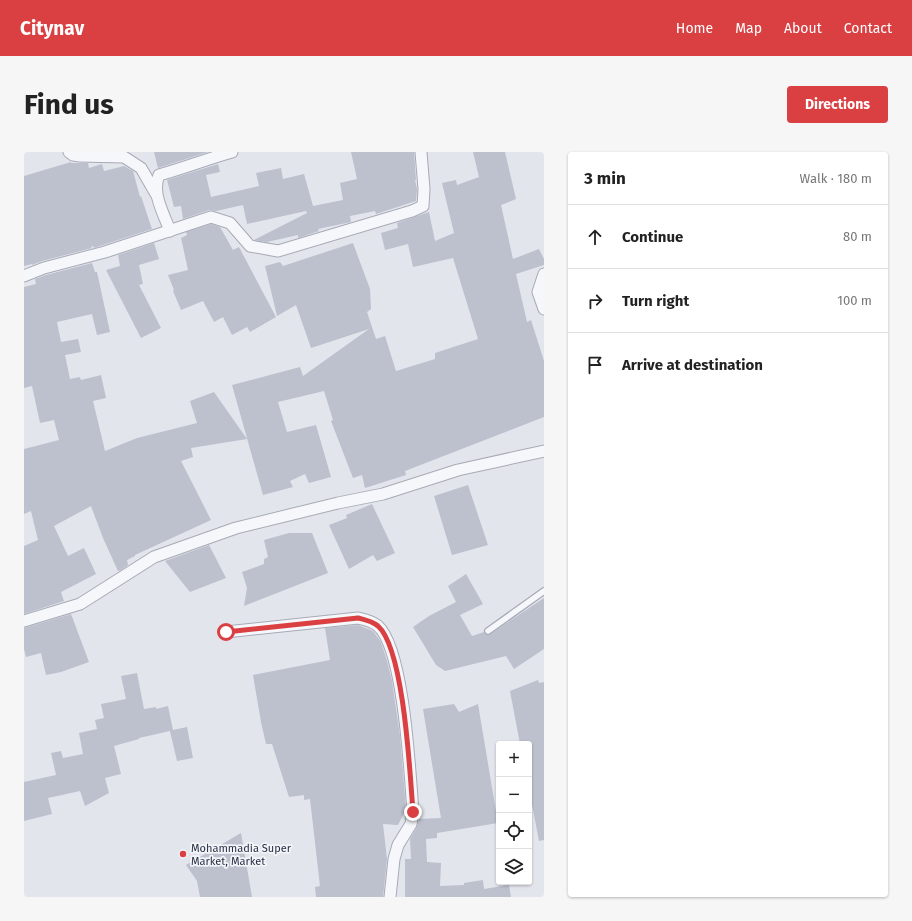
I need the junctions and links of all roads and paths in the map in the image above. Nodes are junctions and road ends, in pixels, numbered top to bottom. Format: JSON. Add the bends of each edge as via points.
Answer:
{"nodes":[{"id":1,"x":69,"y":152,"type":"edge"},
{"id":2,"x":232,"y":152,"type":"edge"},
{"id":3,"x":421,"y":152,"type":"edge"},
{"id":4,"x":157,"y":195,"type":"junction"},
{"id":5,"x":170,"y":231,"type":"junction"},
{"id":6,"x":544,"y":274,"type":"edge"},
{"id":7,"x":24,"y":276,"type":"edge"},
{"id":8,"x":544,"y":309,"type":"edge"},
{"id":9,"x":544,"y":451,"type":"edge"},
{"id":10,"x":544,"y":592,"type":"edge"},
{"id":11,"x":24,"y":621,"type":"edge"},
{"id":12,"x":488,"y":631,"type":"dead end"},
{"id":13,"x":226,"y":632,"type":"dead end"},
{"id":14,"x":390,"y":897,"type":"edge"}],
"edges":[{"from":1,"to":4,"type":"street","via":[[80,156],[124,157],[141,168]]},
{"from":2,"to":4,"type":"street","via":[[159,175],[156,182]]},
{"from":3,"to":5,"type":"street","via":[[423,206],[412,211],[278,251],[250,246],[230,223],[211,217]]},
{"from":4,"to":5,"type":"street"},
{"from":5,"to":7,"type":"street"},
{"from":6,"to":8,"type":"street","via":[[538,292]]},
{"from":9,"to":11,"type":"street","via":[[458,470],[383,494],[236,528],[154,557],[80,604]]},
{"from":10,"to":12,"type":"lane"},
{"from":13,"to":14,"type":"street","via":[[358,618],[369,620],[378,626],[386,637],[400,680],[413,812],[411,824],[398,845]]}]}
